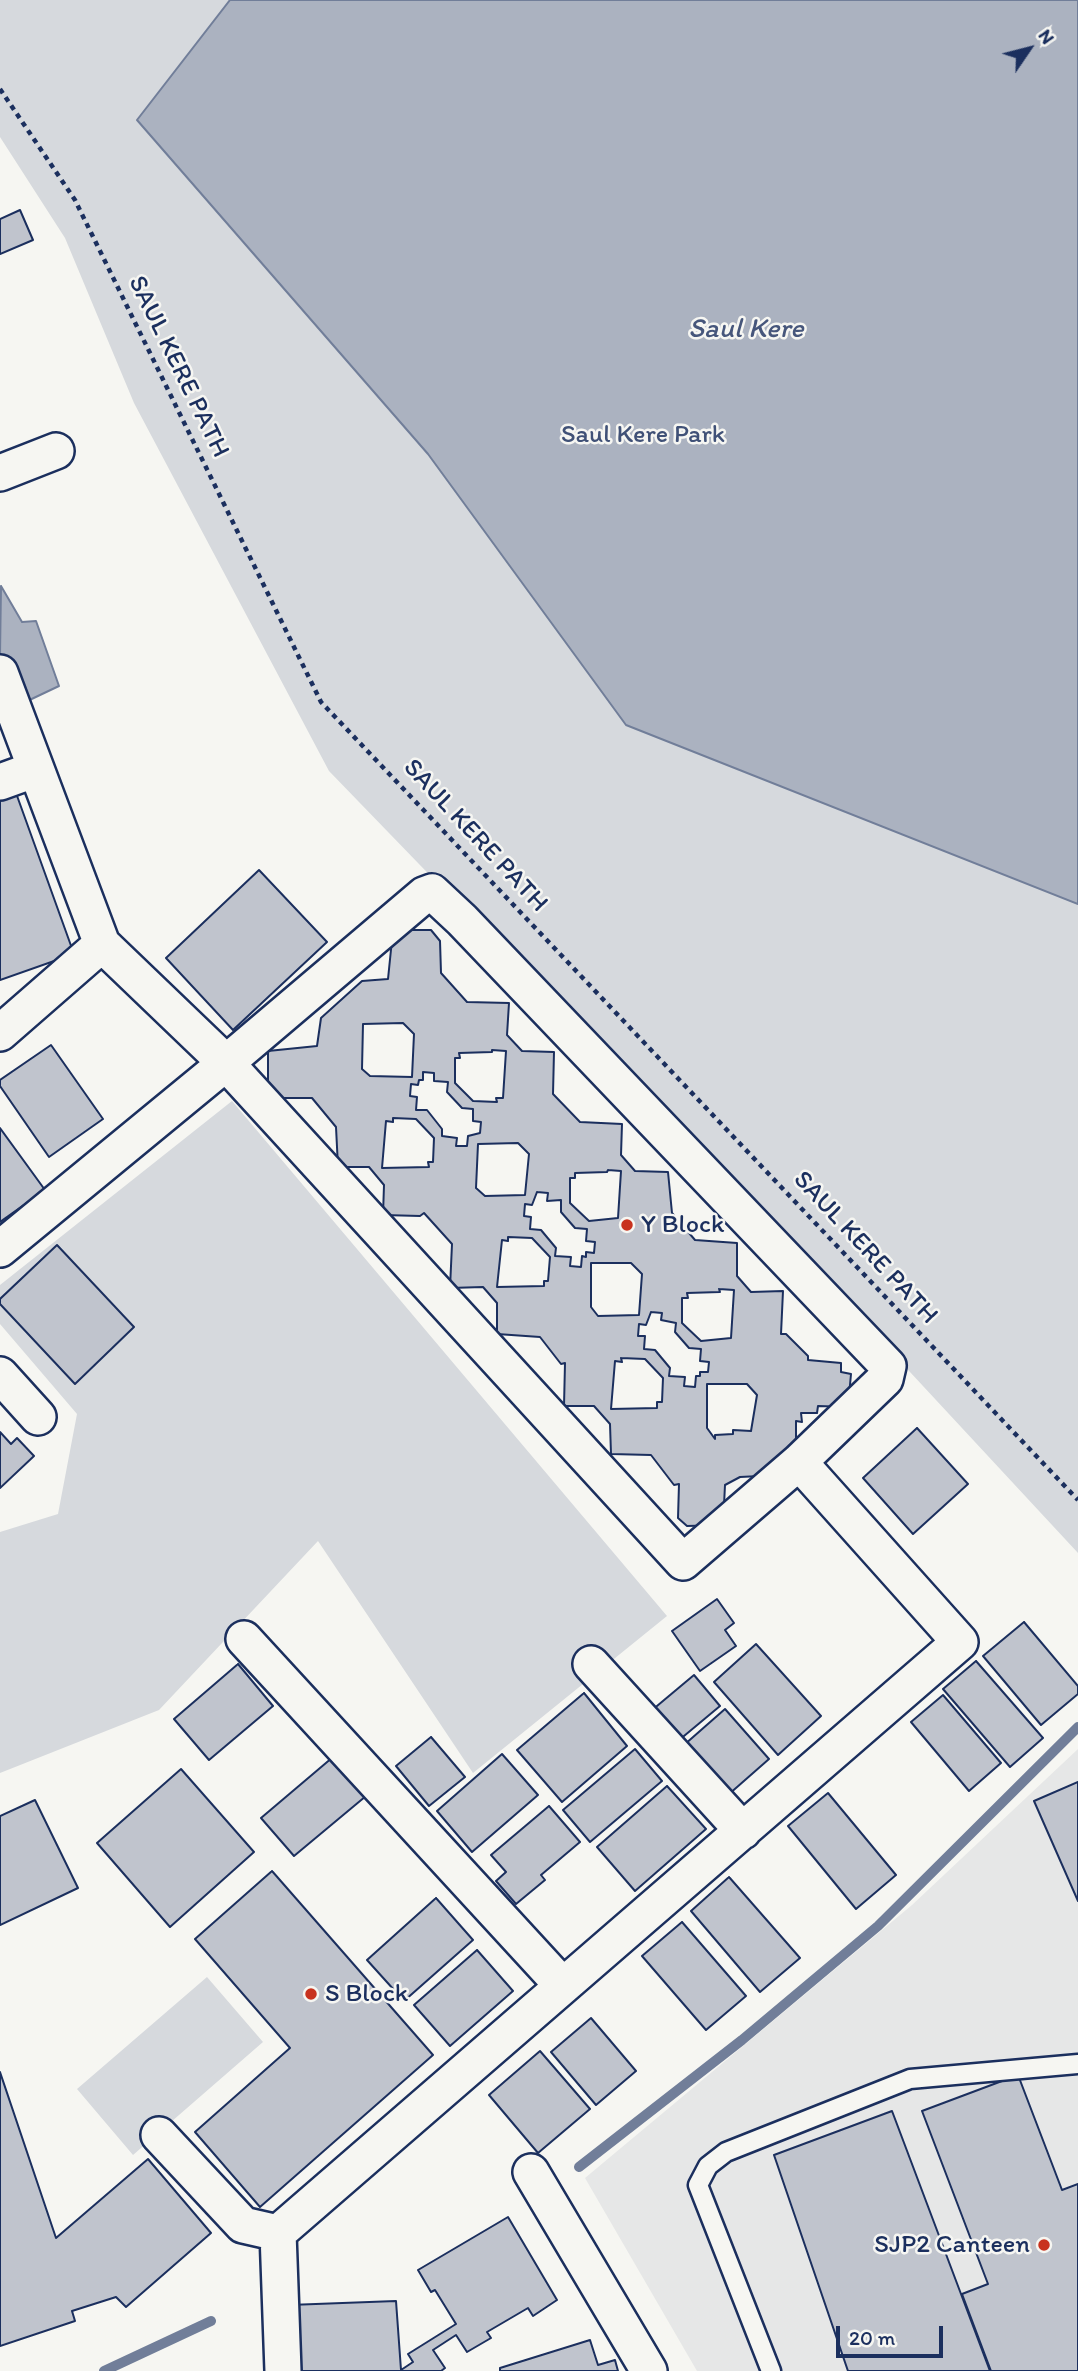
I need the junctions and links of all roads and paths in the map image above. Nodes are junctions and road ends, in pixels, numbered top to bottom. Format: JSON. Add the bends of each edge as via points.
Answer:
{"nodes":[{"id":1,"x":0,"y":89,"type":"edge"},
{"id":2,"x":56,"y":451,"type":"dead end"},
{"id":3,"x":0,"y":473,"type":"edge"},
{"id":4,"x":0,"y":673,"type":"edge"},
{"id":5,"x":36,"y":769,"type":"junction"},
{"id":6,"x":0,"y":782,"type":"edge"},
{"id":7,"x":102,"y":944,"type":"junction"},
{"id":8,"x":0,"y":1033,"type":"edge"},
{"id":9,"x":226,"y":1063,"type":"junction"},
{"id":10,"x":0,"y":1249,"type":"edge"},
{"id":11,"x":0,"y":1375,"type":"edge"},
{"id":12,"x":38,"y":1417,"type":"dead end"},
{"id":13,"x":799,"y":1462,"type":"junction"},
{"id":14,"x":1078,"y":1500,"type":"edge"},
{"id":15,"x":244,"y":1639,"type":"dead end"},
{"id":16,"x":591,"y":1664,"type":"dead end"},
{"id":17,"x":743,"y":1831,"type":"junction"},
{"id":18,"x":562,"y":1985,"type":"junction"},
{"id":19,"x":1078,"y":2064,"type":"edge"},
{"id":20,"x":159,"y":2135,"type":"dead end"},
{"id":21,"x":531,"y":2172,"type":"dead end"},
{"id":22,"x":278,"y":2232,"type":"junction"},
{"id":23,"x":283,"y":2371,"type":"edge"},
{"id":24,"x":649,"y":2371,"type":"edge"},
{"id":25,"x":771,"y":2371,"type":"edge"}],
"edges":[{"from":1,"to":14,"type":"path","name":"SAUL KERE PATH","via":[[75,200],[321,702]]},
{"from":2,"to":3,"type":"street"},
{"from":4,"to":5,"type":"street"},
{"from":5,"to":6,"type":"street"},
{"from":5,"to":7,"type":"street"},
{"from":7,"to":8,"type":"street"},
{"from":7,"to":9,"type":"street"},
{"from":9,"to":10,"type":"street"},
{"from":9,"to":13,"type":"street","via":[[683,1562]]},
{"from":9,"to":13,"type":"street","via":[[432,892],[888,1366],[885,1379]]},
{"from":11,"to":12,"type":"street"},
{"from":13,"to":17,"type":"street","via":[[960,1643]]},
{"from":15,"to":18,"type":"street"},
{"from":16,"to":17,"type":"street"},
{"from":17,"to":18,"type":"street"},
{"from":18,"to":22,"type":"street"},
{"from":19,"to":25,"type":"lane","via":[[910,2079],[726,2152],[708,2166],[698,2185]]},
{"from":20,"to":22,"type":"street","via":[[243,2225]]},
{"from":21,"to":24,"type":"street"},
{"from":22,"to":23,"type":"street"}]}
